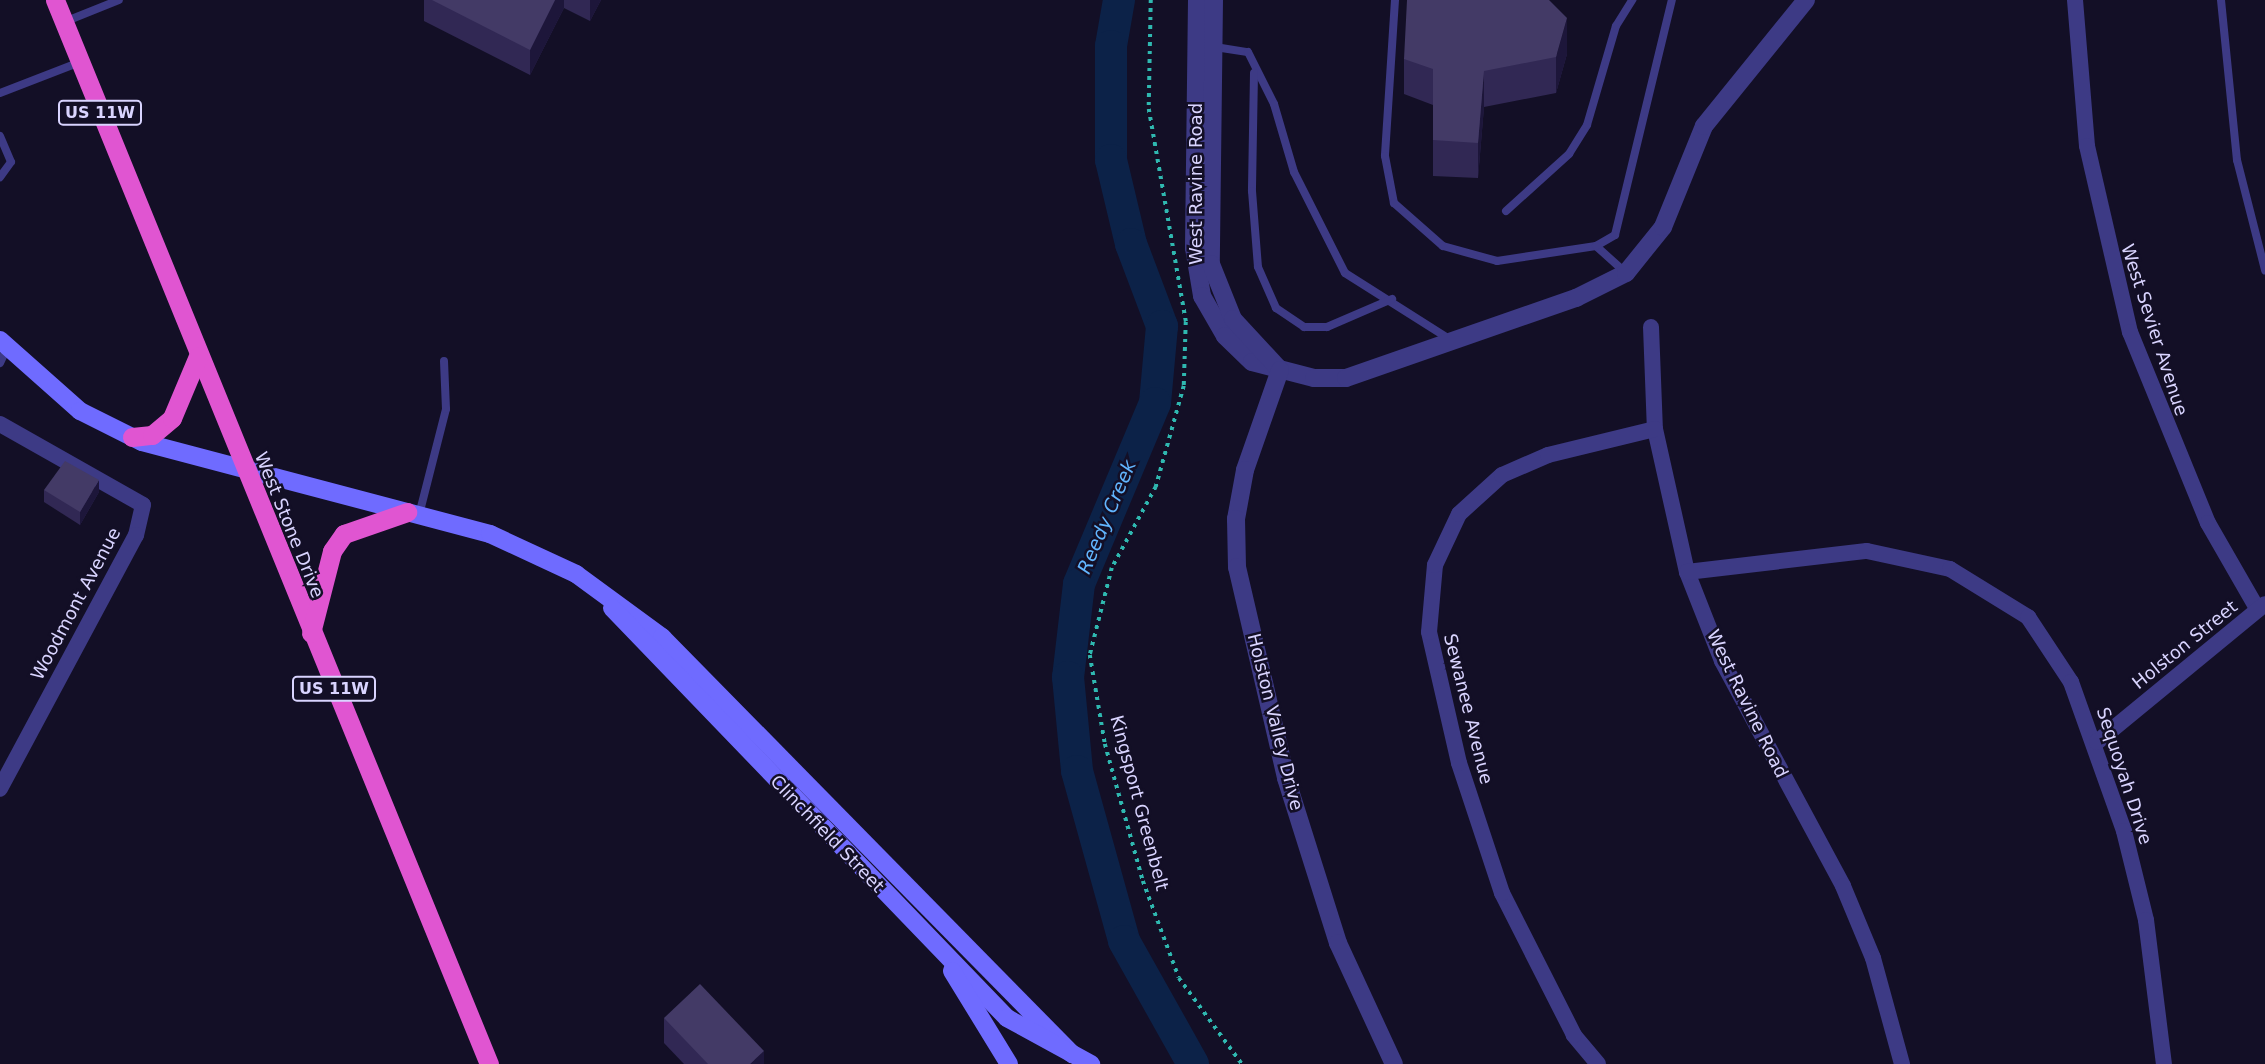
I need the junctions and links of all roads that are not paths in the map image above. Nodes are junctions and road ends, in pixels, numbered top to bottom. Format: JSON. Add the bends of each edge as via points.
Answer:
{"nodes":[{"id":1,"x":55,"y":0,"type":"edge"},
{"id":2,"x":119,"y":0,"type":"edge"},
{"id":3,"x":1197,"y":0,"type":"edge"},
{"id":4,"x":1214,"y":0,"type":"edge"},
{"id":5,"x":1395,"y":0,"type":"edge"},
{"id":6,"x":1632,"y":0,"type":"edge"},
{"id":7,"x":1672,"y":0,"type":"edge"},
{"id":8,"x":1806,"y":0,"type":"edge"},
{"id":9,"x":2075,"y":0,"type":"edge"},
{"id":10,"x":2221,"y":0,"type":"edge"},
{"id":11,"x":64,"y":22,"type":"junction"},
{"id":12,"x":1205,"y":48,"type":"junction"},
{"id":13,"x":80,"y":62,"type":"junction"},
{"id":14,"x":1254,"y":73,"type":"junction"},
{"id":15,"x":0,"y":93,"type":"edge"},
{"id":16,"x":0,"y":136,"type":"edge"},
{"id":17,"x":0,"y":177,"type":"edge"},
{"id":18,"x":1506,"y":211,"type":"dead end"},
{"id":19,"x":1596,"y":246,"type":"junction"},
{"id":20,"x":2265,"y":270,"type":"edge"},
{"id":21,"x":1626,"y":273,"type":"junction"},
{"id":22,"x":1392,"y":299,"type":"junction"},
{"id":23,"x":1651,"y":327,"type":"dead end"},
{"id":24,"x":1453,"y":341,"type":"junction"},
{"id":25,"x":2,"y":350,"type":"edge"},
{"id":26,"x":198,"y":356,"type":"junction"},
{"id":27,"x":444,"y":361,"type":"dead end"},
{"id":28,"x":1280,"y":370,"type":"junction"},
{"id":29,"x":0,"y":424,"type":"edge"},
{"id":30,"x":1655,"y":429,"type":"junction"},
{"id":31,"x":132,"y":437,"type":"junction"},
{"id":32,"x":244,"y":469,"type":"junction"},
{"id":33,"x":413,"y":513,"type":"junction"},
{"id":34,"x":1687,"y":572,"type":"junction"},
{"id":35,"x":600,"y":592,"type":"junction"},
{"id":36,"x":2261,"y":607,"type":"edge"},
{"id":37,"x":311,"y":633,"type":"junction"},
{"id":38,"x":2096,"y":743,"type":"junction"},
{"id":39,"x":0,"y":789,"type":"edge"},
{"id":40,"x":935,"y":944,"type":"junction"},
{"id":41,"x":1070,"y":1059,"type":"edge"},
{"id":42,"x":489,"y":1064,"type":"edge"},
{"id":43,"x":1009,"y":1064,"type":"edge"},
{"id":44,"x":1091,"y":1064,"type":"edge"},
{"id":45,"x":1394,"y":1064,"type":"edge"},
{"id":46,"x":1598,"y":1064,"type":"edge"},
{"id":47,"x":1902,"y":1064,"type":"edge"},
{"id":48,"x":2164,"y":1064,"type":"edge"}],
"edges":[{"from":1,"to":11,"type":"highway","name":"West Stone Drive","number":"US 11W"},
{"from":2,"to":11,"type":"lane"},
{"from":3,"to":12,"type":"street","name":"West Ravine Road"},
{"from":4,"to":12,"type":"street","name":"West Ravine Road"},
{"from":5,"to":19,"type":"lane","via":[[1385,156],[1394,203],[1443,246],[1497,261]]},
{"from":6,"to":18,"type":"lane","via":[[1616,26],[1587,125],[1560,163]]},
{"from":7,"to":19,"type":"lane","via":[[1615,235]]},
{"from":8,"to":21,"type":"street","name":"West Ravine Road","via":[[1704,126],[1663,227]]},
{"from":9,"to":36,"type":"street","name":"West Sevier Avenue","via":[[2087,146],[2130,332],[2202,512]]},
{"from":10,"to":20,"type":"lane","via":[[2237,160]]},
{"from":11,"to":13,"type":"highway","name":"West Stone Drive","number":"US 11W"},
{"from":12,"to":14,"type":"lane","via":[[1248,52]]},
{"from":12,"to":28,"type":"street","name":"West Ravine Road","via":[[1198,284],[1234,347]]},
{"from":13,"to":15,"type":"lane"},
{"from":13,"to":26,"type":"highway","name":"West Stone Drive","number":"US 11W"},
{"from":14,"to":22,"type":"lane","via":[[1274,104],[1294,172],[1332,257],[1345,274]]},
{"from":14,"to":22,"type":"lane","via":[[1257,255],[1276,308],[1304,327],[1328,327]]},
{"from":16,"to":17,"type":"lane","via":[[11,162]]},
{"from":19,"to":21,"type":"lane"},
{"from":21,"to":24,"type":"street","name":"West Ravine Road"},
{"from":22,"to":24,"type":"lane"},
{"from":23,"to":30,"type":"street","name":"West Ravine Road"},
{"from":24,"to":28,"type":"street","name":"West Ravine Road","via":[[1346,378]]},
{"from":25,"to":31,"type":"main road","name":"Clinchfield Street","via":[[80,411]]},
{"from":26,"to":31,"type":"highway","via":[[172,418],[152,435]]},
{"from":26,"to":32,"type":"highway","name":"West Stone Drive","number":"US 11W"},
{"from":27,"to":33,"type":"lane","via":[[446,409]]},
{"from":28,"to":45,"type":"street","name":"Holston Valley Drive","via":[[1245,470],[1236,519],[1237,567],[1286,778],[1338,943]]},
{"from":29,"to":39,"type":"street","name":"Woodmont Avenue","via":[[143,505],[136,536]]},
{"from":30,"to":34,"type":"street","name":"West Ravine Road"},
{"from":30,"to":46,"type":"street","name":"Sewanee Avenue","via":[[1548,455],[1485,491],[1459,514],[1436,565],[1429,632],[1459,763],[1502,893],[1574,1035]]},
{"from":31,"to":32,"type":"main road","name":"Clinchfield Street"},
{"from":32,"to":33,"type":"main road","name":"Clinchfield Street"},
{"from":32,"to":37,"type":"highway","name":"West Stone Drive","number":"US 11W"},
{"from":33,"to":35,"type":"main road","name":"Clinchfield Street","via":[[490,534],[556,561]]},
{"from":33,"to":37,"type":"highway","via":[[344,534],[332,551]]},
{"from":34,"to":38,"type":"street","name":"Sequoyah Drive","via":[[1867,551],[1950,569],[2028,617],[2071,682]]},
{"from":34,"to":47,"type":"street","name":"West Ravine Road","via":[[1722,661],[1843,886],[1873,958]]},
{"from":35,"to":40,"type":"main road","name":"Clinchfield Street","via":[[648,652]]},
{"from":35,"to":41,"type":"main road","name":"Clinchfield Street","via":[[662,637]]},
{"from":36,"to":38,"type":"street","name":"Holston Street"},
{"from":37,"to":42,"type":"highway","name":"West Stone Drive","number":"US 11W"},
{"from":38,"to":48,"type":"street","name":"Sequoyah Drive","via":[[2146,920]]},
{"from":40,"to":41,"type":"main road","name":"Clinchfield Street","via":[[1007,1018]]},
{"from":40,"to":43,"type":"main road"},
{"from":41,"to":44,"type":"main road","name":"Clinchfield Street"}]}
